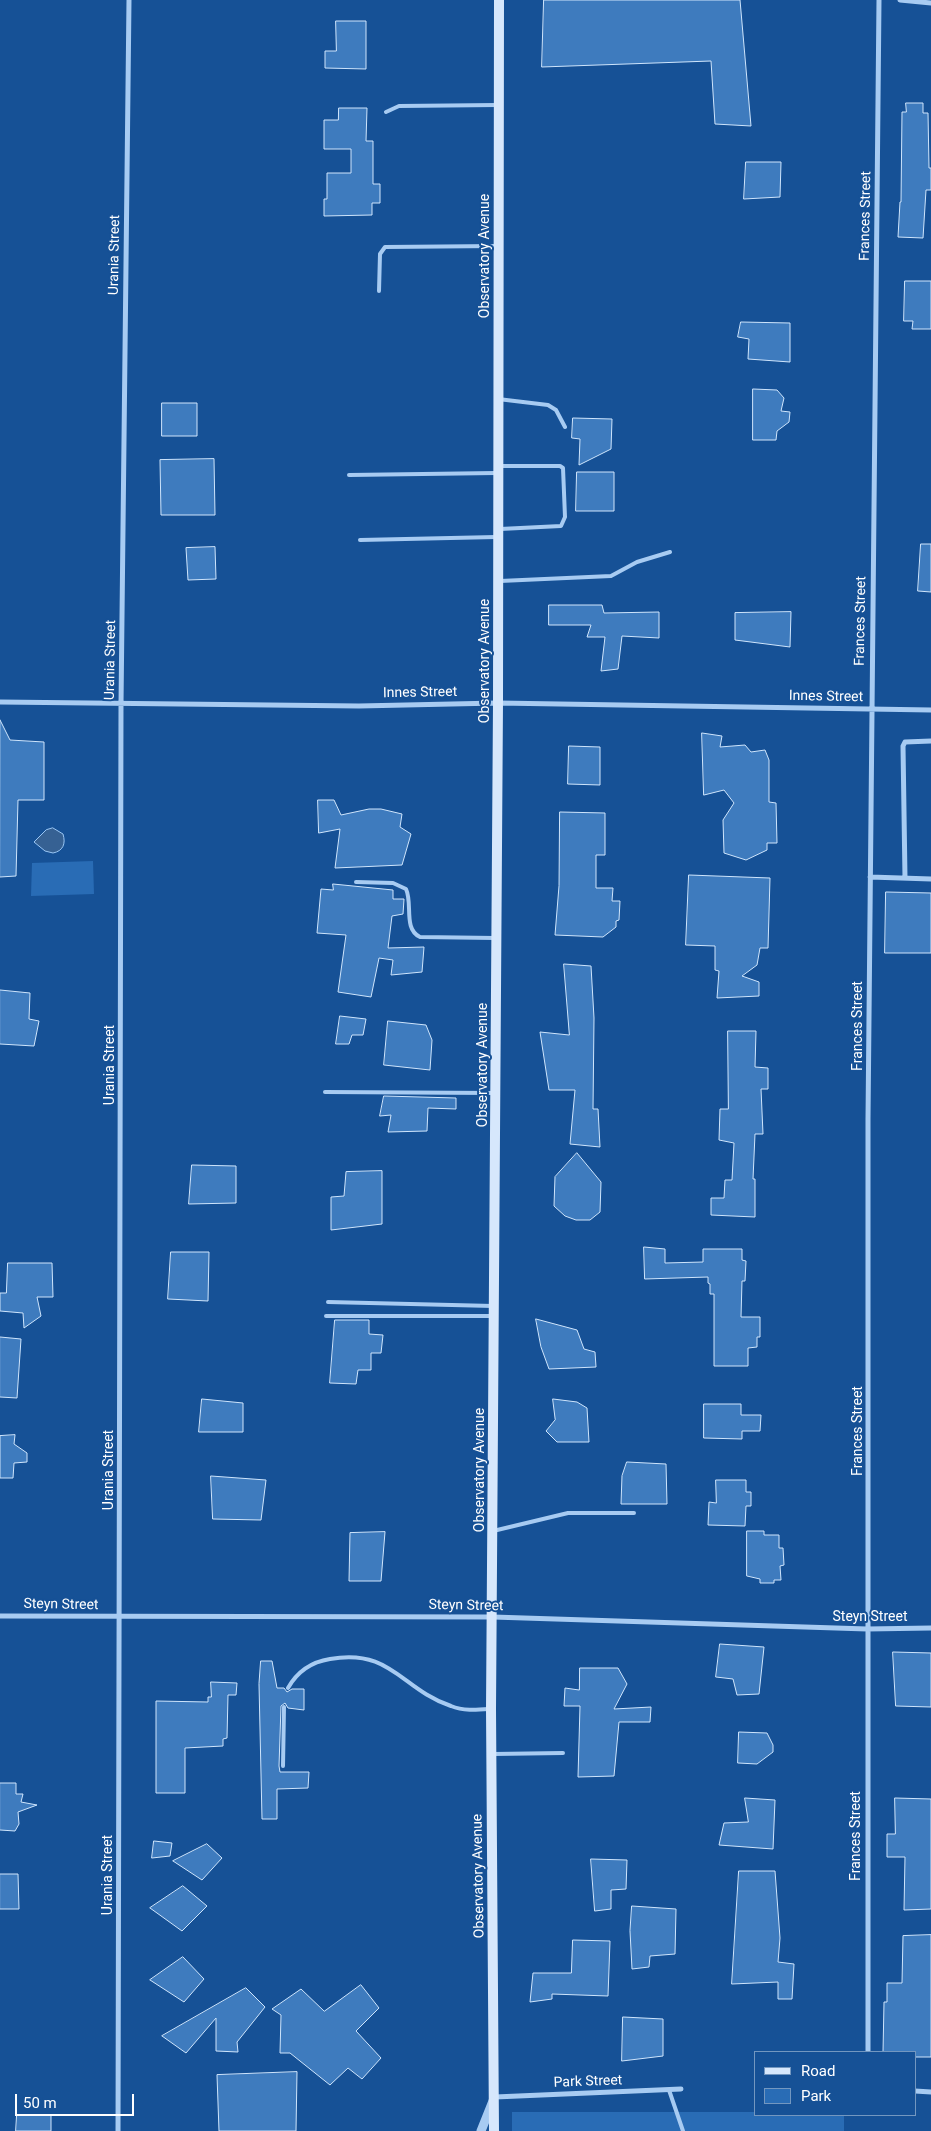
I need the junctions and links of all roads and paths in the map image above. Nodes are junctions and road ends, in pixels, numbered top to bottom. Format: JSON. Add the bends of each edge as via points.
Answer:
{"nodes":[{"id":1,"x":128,"y":0,"type":"edge"},
{"id":2,"x":499,"y":0,"type":"edge"},
{"id":3,"x":879,"y":0,"type":"edge"},
{"id":4,"x":900,"y":0,"type":"edge"},
{"id":5,"x":931,"y":3,"type":"edge"},
{"id":6,"x":499,"y":105,"type":"junction"},
{"id":7,"x":386,"y":112,"type":"dead end"},
{"id":8,"x":499,"y":246,"type":"junction"},
{"id":9,"x":379,"y":291,"type":"dead end"},
{"id":10,"x":498,"y":399,"type":"junction"},
{"id":11,"x":565,"y":427,"type":"dead end"},
{"id":12,"x":499,"y":469,"type":"junction"},
{"id":13,"x":349,"y":475,"type":"dead end"},
{"id":14,"x":499,"y":533,"type":"junction"},
{"id":15,"x":360,"y":540,"type":"dead end"},
{"id":16,"x":670,"y":552,"type":"dead end"},
{"id":17,"x":498,"y":581,"type":"junction"},
{"id":18,"x":0,"y":702,"type":"edge"},
{"id":19,"x":498,"y":703,"type":"junction"},
{"id":20,"x":121,"y":704,"type":"junction"},
{"id":21,"x":872,"y":709,"type":"junction"},
{"id":22,"x":931,"y":710,"type":"edge"},
{"id":23,"x":931,"y":741,"type":"edge"},
{"id":24,"x":870,"y":877,"type":"junction"},
{"id":25,"x":904,"y":878,"type":"junction"},
{"id":26,"x":931,"y":879,"type":"edge"},
{"id":27,"x":356,"y":882,"type":"dead end"},
{"id":28,"x":497,"y":938,"type":"junction"},
{"id":29,"x":325,"y":1092,"type":"dead end"},
{"id":30,"x":497,"y":1093,"type":"junction"},
{"id":31,"x":328,"y":1302,"type":"dead end"},
{"id":32,"x":495,"y":1311,"type":"junction"},
{"id":33,"x":326,"y":1316,"type":"dead end"},
{"id":34,"x":634,"y":1513,"type":"dead end"},
{"id":35,"x":494,"y":1530,"type":"junction"},
{"id":36,"x":0,"y":1616,"type":"edge"},
{"id":37,"x":120,"y":1617,"type":"junction"},
{"id":38,"x":493,"y":1617,"type":"junction"},
{"id":39,"x":931,"y":1628,"type":"edge"},
{"id":40,"x":867,"y":1629,"type":"junction"},
{"id":41,"x":288,"y":1688,"type":"dead end"},
{"id":42,"x":284,"y":1707,"type":"dead end"},
{"id":43,"x":491,"y":1709,"type":"junction"},
{"id":44,"x":563,"y":1753,"type":"dead end"},
{"id":45,"x":491,"y":1754,"type":"junction"},
{"id":46,"x":283,"y":1766,"type":"dead end"},
{"id":47,"x":868,"y":2051,"type":"edge"},
{"id":48,"x":682,"y":2089,"type":"dead end"},
{"id":49,"x":669,"y":2090,"type":"junction"},
{"id":50,"x":916,"y":2091,"type":"edge"},
{"id":51,"x":931,"y":2092,"type":"edge"},
{"id":52,"x":495,"y":2097,"type":"junction"},
{"id":53,"x":118,"y":2131,"type":"edge"},
{"id":54,"x":481,"y":2131,"type":"edge"},
{"id":55,"x":494,"y":2131,"type":"edge"},
{"id":56,"x":683,"y":2131,"type":"edge"}],
"edges":[{"from":1,"to":20,"type":"street","name":"Urania Street"},
{"from":2,"to":6,"type":"main road","name":"Observatory Avenue"},
{"from":3,"to":21,"type":"street","name":"Frances Street"},
{"from":4,"to":5,"type":"street"},
{"from":6,"to":7,"type":"lane","via":[[400,106]]},
{"from":6,"to":8,"type":"main road","name":"Observatory Avenue"},
{"from":8,"to":9,"type":"lane","via":[[385,247],[380,254]]},
{"from":8,"to":10,"type":"main road","name":"Observatory Avenue"},
{"from":10,"to":11,"type":"lane","via":[[548,405],[556,410]]},
{"from":10,"to":12,"type":"main road","name":"Observatory Avenue"},
{"from":12,"to":13,"type":"lane"},
{"from":12,"to":14,"type":"main road","name":"Observatory Avenue"},
{"from":12,"to":14,"type":"lane","via":[[563,468],[565,517],[561,526]]},
{"from":14,"to":15,"type":"lane"},
{"from":14,"to":17,"type":"main road","name":"Observatory Avenue"},
{"from":16,"to":17,"type":"lane","via":[[637,562],[611,576]]},
{"from":17,"to":19,"type":"main road","name":"Observatory Avenue"},
{"from":18,"to":20,"type":"street","name":"Innes Street"},
{"from":19,"to":20,"type":"street","name":"Innes Street","via":[[358,706]]},
{"from":19,"to":21,"type":"street","name":"Innes Street"},
{"from":19,"to":28,"type":"main road","name":"Observatory Avenue"},
{"from":20,"to":37,"type":"street","name":"Urania Street"},
{"from":21,"to":22,"type":"street","name":"Innes Street"},
{"from":21,"to":24,"type":"street","name":"Frances Street"},
{"from":23,"to":25,"type":"street","via":[[909,741],[903,746]]},
{"from":24,"to":25,"type":"street"},
{"from":24,"to":40,"type":"street","name":"Frances Street"},
{"from":25,"to":26,"type":"street"},
{"from":27,"to":28,"type":"lane","via":[[393,884],[406,889],[411,929],[420,937]]},
{"from":28,"to":30,"type":"main road","name":"Observatory Avenue"},
{"from":29,"to":30,"type":"lane"},
{"from":30,"to":32,"type":"main road","name":"Observatory Avenue"},
{"from":31,"to":32,"type":"lane"},
{"from":32,"to":33,"type":"lane"},
{"from":32,"to":35,"type":"main road","name":"Observatory Avenue"},
{"from":34,"to":35,"type":"lane","via":[[568,1513]]},
{"from":35,"to":38,"type":"main road","name":"Observatory Avenue"},
{"from":36,"to":37,"type":"street","name":"Steyn Street"},
{"from":37,"to":38,"type":"street","name":"Steyn Street"},
{"from":37,"to":53,"type":"street","name":"Urania Street"},
{"from":38,"to":40,"type":"street","name":"Steyn Street"},
{"from":38,"to":43,"type":"main road","name":"Observatory Avenue"},
{"from":39,"to":40,"type":"street","name":"Steyn Street"},
{"from":40,"to":47,"type":"street","name":"Frances Street"},
{"from":41,"to":43,"type":"lane","via":[[294,1676],[317,1661],[359,1657],[385,1665],[429,1696],[451,1706],[467,1710]]},
{"from":42,"to":46,"type":"lane"},
{"from":43,"to":45,"type":"main road","name":"Observatory Avenue"},
{"from":44,"to":45,"type":"lane"},
{"from":45,"to":52,"type":"main road","name":"Observatory Avenue"},
{"from":48,"to":49,"type":"street","name":"Park Street"},
{"from":49,"to":52,"type":"street","name":"Park Street"},
{"from":49,"to":56,"type":"lane"},
{"from":50,"to":51,"type":"street"},
{"from":52,"to":54,"type":"street"},
{"from":52,"to":55,"type":"main road","name":"Observatory Avenue"}]}
